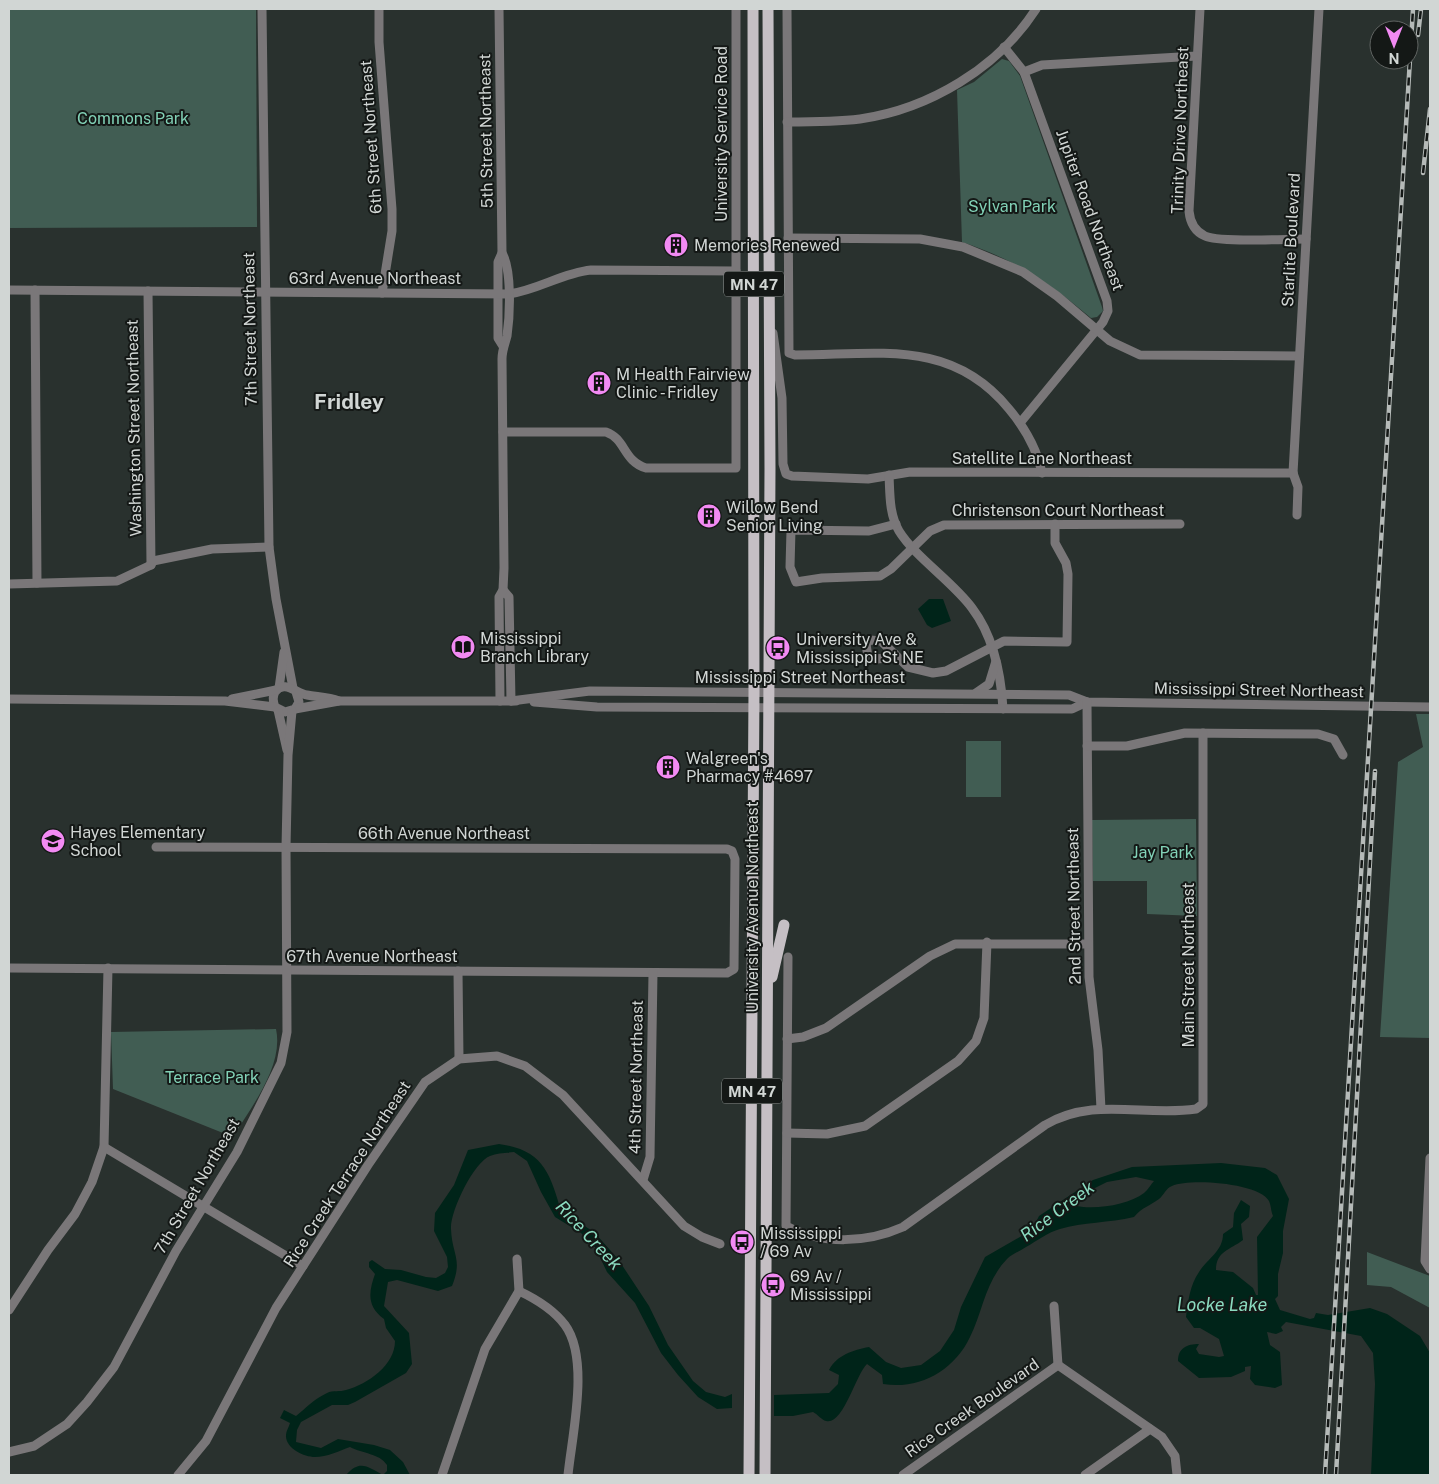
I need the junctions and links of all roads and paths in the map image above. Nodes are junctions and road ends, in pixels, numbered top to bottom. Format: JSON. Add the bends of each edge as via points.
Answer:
{"nodes":[{"id":1,"x":262,"y":9,"type":"edge"},
{"id":2,"x":379,"y":9,"type":"edge"},
{"id":3,"x":500,"y":9,"type":"edge"},
{"id":4,"x":736,"y":9,"type":"edge"},
{"id":5,"x":752,"y":9,"type":"edge"},
{"id":6,"x":768,"y":9,"type":"edge"},
{"id":7,"x":787,"y":9,"type":"edge"},
{"id":8,"x":1036,"y":9,"type":"edge"},
{"id":9,"x":1200,"y":9,"type":"edge"},
{"id":10,"x":1319,"y":9,"type":"edge"},
{"id":11,"x":1004,"y":47,"type":"junction"},
{"id":12,"x":1197,"y":56,"type":"junction"},
{"id":13,"x":1024,"y":72,"type":"junction"},
{"id":14,"x":787,"y":122,"type":"junction"},
{"id":15,"x":788,"y":238,"type":"junction"},
{"id":16,"x":1306,"y":239,"type":"junction"},
{"id":17,"x":502,"y":253,"type":"junction"},
{"id":18,"x":736,"y":271,"type":"junction"},
{"id":19,"x":9,"y":290,"type":"edge"},
{"id":20,"x":36,"y":290,"type":"junction"},
{"id":21,"x":148,"y":291,"type":"junction"},
{"id":22,"x":264,"y":293,"type":"junction"},
{"id":23,"x":382,"y":293,"type":"junction"},
{"id":24,"x":498,"y":294,"type":"junction"},
{"id":25,"x":509,"y":294,"type":"junction"},
{"id":26,"x":769,"y":314,"type":"junction"},
{"id":27,"x":1096,"y":330,"type":"junction"},
{"id":28,"x":502,"y":346,"type":"junction"},
{"id":29,"x":1298,"y":356,"type":"junction"},
{"id":30,"x":1020,"y":422,"type":"junction"},
{"id":31,"x":503,"y":432,"type":"junction"},
{"id":32,"x":1042,"y":473,"type":"junction"},
{"id":33,"x":1292,"y":473,"type":"junction"},
{"id":34,"x":889,"y":475,"type":"junction"},
{"id":35,"x":1297,"y":515,"type":"dead end"},
{"id":36,"x":896,"y":524,"type":"junction"},
{"id":37,"x":1055,"y":524,"type":"junction"},
{"id":38,"x":1180,"y":524,"type":"dead end"},
{"id":39,"x":913,"y":547,"type":"junction"},
{"id":40,"x":269,"y":548,"type":"junction"},
{"id":41,"x":151,"y":565,"type":"junction"},
{"id":42,"x":38,"y":583,"type":"junction"},
{"id":43,"x":9,"y":584,"type":"edge"},
{"id":44,"x":503,"y":590,"type":"junction"},
{"id":45,"x":992,"y":646,"type":"junction"},
{"id":46,"x":285,"y":647,"type":"junction"},
{"id":47,"x":895,"y":654,"type":"dead end"},
{"id":48,"x":996,"y":659,"type":"junction"},
{"id":49,"x":278,"y":689,"type":"junction"},
{"id":50,"x":294,"y":690,"type":"junction"},
{"id":51,"x":754,"y":692,"type":"junction"},
{"id":52,"x":770,"y":692,"type":"junction"},
{"id":53,"x":974,"y":694,"type":"junction"},
{"id":54,"x":1002,"y":694,"type":"junction"},
{"id":55,"x":9,"y":699,"type":"edge"},
{"id":56,"x":225,"y":701,"type":"junction"},
{"id":57,"x":339,"y":701,"type":"junction"},
{"id":58,"x":500,"y":701,"type":"junction"},
{"id":59,"x":511,"y":701,"type":"junction"},
{"id":60,"x":1087,"y":702,"type":"junction"},
{"id":61,"x":1430,"y":707,"type":"edge"},
{"id":62,"x":754,"y":708,"type":"junction"},
{"id":63,"x":770,"y":708,"type":"junction"},
{"id":64,"x":277,"y":709,"type":"junction"},
{"id":65,"x":1003,"y":709,"type":"junction"},
{"id":66,"x":294,"y":710,"type":"junction"},
{"id":67,"x":1203,"y":733,"type":"junction"},
{"id":68,"x":1087,"y":746,"type":"junction"},
{"id":69,"x":288,"y":755,"type":"junction"},
{"id":70,"x":1343,"y":755,"type":"dead end"},
{"id":71,"x":156,"y":847,"type":"dead end"},
{"id":72,"x":286,"y":848,"type":"junction"},
{"id":73,"x":784,"y":925,"type":"dead end"},
{"id":74,"x":986,"y":942,"type":"junction"},
{"id":75,"x":1088,"y":944,"type":"junction"},
{"id":76,"x":788,"y":957,"type":"dead end"},
{"id":77,"x":9,"y":968,"type":"edge"},
{"id":78,"x":108,"y":968,"type":"junction"},
{"id":79,"x":734,"y":969,"type":"joint"},
{"id":80,"x":287,"y":970,"type":"junction"},
{"id":81,"x":458,"y":971,"type":"junction"},
{"id":82,"x":653,"y":973,"type":"junction"},
{"id":83,"x":768,"y":995,"type":"junction"},
{"id":84,"x":787,"y":1039,"type":"junction"},
{"id":85,"x":459,"y":1059,"type":"junction"},
{"id":86,"x":1101,"y":1109,"type":"junction"},
{"id":87,"x":787,"y":1133,"type":"junction"},
{"id":88,"x":104,"y":1147,"type":"junction"},
{"id":89,"x":1430,"y":1158,"type":"edge"},
{"id":90,"x":643,"y":1180,"type":"junction"},
{"id":91,"x":203,"y":1207,"type":"junction"},
{"id":92,"x":720,"y":1244,"type":"dead end"},
{"id":93,"x":517,"y":1259,"type":"dead end"},
{"id":94,"x":1428,"y":1265,"type":"edge"},
{"id":95,"x":303,"y":1266,"type":"junction"},
{"id":96,"x":519,"y":1291,"type":"junction"},
{"id":97,"x":1054,"y":1306,"type":"dead end"},
{"id":98,"x":9,"y":1310,"type":"edge"},
{"id":99,"x":1058,"y":1365,"type":"junction"},
{"id":100,"x":1150,"y":1429,"type":"junction"},
{"id":101,"x":9,"y":1452,"type":"edge"},
{"id":102,"x":178,"y":1475,"type":"edge"},
{"id":103,"x":442,"y":1475,"type":"edge"},
{"id":104,"x":568,"y":1475,"type":"edge"},
{"id":105,"x":749,"y":1475,"type":"edge"},
{"id":106,"x":765,"y":1475,"type":"edge"},
{"id":107,"x":903,"y":1475,"type":"edge"},
{"id":108,"x":1085,"y":1475,"type":"edge"},
{"id":109,"x":1178,"y":1475,"type":"edge"}],
"edges":[{"from":1,"to":22,"type":"street","name":"7th Street Northeast"},
{"from":2,"to":23,"type":"street","name":"6th Street Northeast","via":[[392,209],[392,231]]},
{"from":3,"to":17,"type":"street","name":"5th Street Northeast"},
{"from":4,"to":18,"type":"street","name":"University Service Road"},
{"from":5,"to":51,"type":"main road","name":"University Avenue Northeast","number":"MN 47"},
{"from":6,"to":26,"type":"main road","name":"University Avenue Northeast","number":"MN 47"},
{"from":7,"to":14,"type":"street"},
{"from":8,"to":11,"type":"street"},
{"from":9,"to":12,"type":"street","name":"Trinity Drive Northeast"},
{"from":10,"to":16,"type":"street","name":"Starlite Boulevard"},
{"from":11,"to":13,"type":"street","name":"Jupiter Road Northeast"},
{"from":11,"to":14,"type":"street","via":[[965,79],[905,108],[861,119]]},
{"from":12,"to":13,"type":"street","via":[[1042,65]]},
{"from":12,"to":16,"type":"street","name":"Trinity Drive Northeast","via":[[1190,211],[1193,226],[1217,239]]},
{"from":13,"to":27,"type":"street","name":"Jupiter Road Northeast","via":[[1107,302],[1108,311]]},
{"from":14,"to":15,"type":"street"},
{"from":15,"to":27,"type":"street","via":[[920,239],[962,247],[1023,272]]},
{"from":15,"to":30,"type":"street","via":[[789,353],[906,355],[940,360],[957,366],[986,384]]},
{"from":16,"to":29,"type":"street","name":"Starlite Boulevard"},
{"from":17,"to":24,"type":"street","name":"5th Street Northeast","via":[[498,262]]},
{"from":17,"to":25,"type":"street","name":"5th Street Northeast","via":[[507,262]]},
{"from":18,"to":25,"type":"street","name":"63rd Avenue Northeast","via":[[591,270],[568,274],[529,290]]},
{"from":18,"to":31,"type":"street","name":"University Service Road","via":[[736,468],[646,468],[633,462],[620,441],[606,432]]},
{"from":19,"to":20,"type":"street","name":"63rd Avenue Northeast"},
{"from":20,"to":21,"type":"street","name":"63rd Avenue Northeast"},
{"from":20,"to":42,"type":"street"},
{"from":21,"to":22,"type":"street","name":"63rd Avenue Northeast"},
{"from":21,"to":41,"type":"street","name":"Washington Street Northeast"},
{"from":22,"to":23,"type":"street","name":"63rd Avenue Northeast"},
{"from":22,"to":40,"type":"street","name":"7th Street Northeast"},
{"from":23,"to":24,"type":"street","name":"63rd Avenue Northeast"},
{"from":24,"to":25,"type":"street","name":"63rd Avenue Northeast"},
{"from":24,"to":28,"type":"street","name":"5th Street Northeast","via":[[498,338]]},
{"from":25,"to":28,"type":"street","name":"5th Street Northeast","via":[[507,337]]},
{"from":26,"to":34,"type":"street","name":"Satellite Lane Northeast","via":[[782,398],[786,474],[868,478]]},
{"from":26,"to":52,"type":"main road","name":"University Avenue Northeast","number":"MN 47"},
{"from":27,"to":29,"type":"street","via":[[1122,348],[1140,355]]},
{"from":27,"to":30,"type":"street","name":"Jupiter Road Northeast"},
{"from":28,"to":31,"type":"street","name":"5th Street Northeast"},
{"from":29,"to":33,"type":"street","name":"Starlite Boulevard"},
{"from":30,"to":32,"type":"street","via":[[1038,455]]},
{"from":31,"to":44,"type":"street","name":"5th Street Northeast"},
{"from":32,"to":33,"type":"street","name":"Satellite Lane Northeast"},
{"from":32,"to":34,"type":"street","name":"Satellite Lane Northeast","via":[[910,472]]},
{"from":33,"to":35,"type":"street","name":"Starlite Boulevard","via":[[1298,487]]},
{"from":34,"to":36,"type":"street"},
{"from":36,"to":39,"type":"street"},
{"from":36,"to":39,"type":"street","name":"Christenson Court Northeast","via":[[869,531],[791,530],[790,567],[796,582],[880,576]]},
{"from":37,"to":38,"type":"street","name":"Christenson Court Northeast"},
{"from":37,"to":39,"type":"street","name":"Christenson Court Northeast","via":[[944,525],[930,531]]},
{"from":37,"to":45,"type":"street","via":[[1055,543],[1068,574],[1067,642],[1017,640]]},
{"from":39,"to":45,"type":"street","via":[[973,609]]},
{"from":40,"to":41,"type":"street","via":[[212,549],[153,561]]},
{"from":40,"to":46,"type":"street","name":"7th Street Northeast"},
{"from":41,"to":42,"type":"street","via":[[117,581]]},
{"from":42,"to":43,"type":"street"},
{"from":44,"to":58,"type":"street","name":"5th Street Northeast","via":[[499,597]]},
{"from":44,"to":59,"type":"street","name":"5th Street Northeast","via":[[509,597]]},
{"from":45,"to":47,"type":"street","via":[[940,673],[917,671]]},
{"from":45,"to":48,"type":"street"},
{"from":46,"to":49,"type":"street","name":"7th Street Northeast"},
{"from":46,"to":50,"type":"street","name":"7th Street Northeast"},
{"from":48,"to":53,"type":"street","via":[[989,684]]},
{"from":48,"to":54,"type":"street"},
{"from":49,"to":50,"type":"street","via":[[286,686]]},
{"from":49,"to":56,"type":"street"},
{"from":49,"to":64,"type":"street","via":[[273,701]]},
{"from":50,"to":57,"type":"street","name":"Mississippi Street Northeast"},
{"from":50,"to":66,"type":"street","via":[[299,702]]},
{"from":51,"to":52,"type":"street","name":"Mississippi Street Northeast"},
{"from":51,"to":59,"type":"street","name":"Mississippi Street Northeast","via":[[590,691]]},
{"from":51,"to":62,"type":"main road","name":"University Avenue Northeast","number":"MN 47"},
{"from":52,"to":53,"type":"street","name":"Mississippi Street Northeast"},
{"from":52,"to":63,"type":"main road","name":"University Avenue Northeast","number":"MN 47"},
{"from":53,"to":54,"type":"street","name":"Mississippi Street Northeast"},
{"from":54,"to":60,"type":"street","name":"Mississippi Street Northeast","via":[[1069,695]]},
{"from":54,"to":65,"type":"street"},
{"from":55,"to":56,"type":"street"},
{"from":56,"to":64,"type":"street"},
{"from":57,"to":58,"type":"street","name":"Mississippi Street Northeast"},
{"from":57,"to":66,"type":"street","name":"Mississippi Street Northeast"},
{"from":58,"to":59,"type":"street","name":"Mississippi Street Northeast"},
{"from":59,"to":62,"type":"street","name":"Mississippi Street Northeast","via":[[597,707]]},
{"from":60,"to":61,"type":"street","name":"Mississippi Street Northeast"},
{"from":60,"to":65,"type":"street","name":"Mississippi Street Northeast","via":[[1072,709]]},
{"from":60,"to":68,"type":"street","name":"2nd Street Northeast"},
{"from":62,"to":63,"type":"street","name":"Mississippi Street Northeast"},
{"from":62,"to":105,"type":"main road","name":"University Avenue Northeast","number":"MN 47"},
{"from":63,"to":65,"type":"street","name":"Mississippi Street Northeast"},
{"from":63,"to":83,"type":"main road","name":"University Avenue Northeast","number":"MN 47"},
{"from":64,"to":66,"type":"street","via":[[285,712]]},
{"from":64,"to":69,"type":"street","name":"7th Street Northeast"},
{"from":66,"to":69,"type":"street","name":"7th Street Northeast"},
{"from":67,"to":68,"type":"street","via":[[1174,734],[1126,746]]},
{"from":67,"to":70,"type":"street","via":[[1318,734],[1334,739]]},
{"from":67,"to":86,"type":"street","name":"Main Street Northeast","via":[[1203,1099],[1200,1107],[1192,1110]]},
{"from":68,"to":75,"type":"street","name":"2nd Street Northeast"},
{"from":69,"to":72,"type":"street","name":"7th Street Northeast"},
{"from":71,"to":72,"type":"street","name":"66th Avenue Northeast"},
{"from":72,"to":79,"type":"street","name":"66th Avenue Northeast","via":[[727,849],[732,851],[735,859]]},
{"from":72,"to":80,"type":"street","name":"7th Street Northeast"},
{"from":73,"to":83,"type":"main road"},
{"from":74,"to":75,"type":"street"},
{"from":74,"to":84,"type":"street","via":[[956,944],[943,949],[826,1028]]},
{"from":74,"to":87,"type":"street","via":[[984,1018],[976,1041],[958,1061],[865,1126],[827,1134]]},
{"from":75,"to":86,"type":"street","name":"2nd Street Northeast"},
{"from":76,"to":84,"type":"street"},
{"from":77,"to":78,"type":"street","name":"67th Avenue Northeast"},
{"from":78,"to":80,"type":"street","name":"67th Avenue Northeast"},
{"from":78,"to":88,"type":"street"},
{"from":79,"to":82,"type":"street","name":"67th Avenue Northeast","via":[[727,973]]},
{"from":80,"to":81,"type":"street","name":"67th Avenue Northeast"},
{"from":80,"to":91,"type":"street","name":"7th Street Northeast","via":[[287,1032],[281,1063],[238,1152]]},
{"from":81,"to":82,"type":"street","name":"67th Avenue Northeast"},
{"from":81,"to":85,"type":"street"},
{"from":82,"to":90,"type":"street","name":"4th Street Northeast","via":[[650,1157]]},
{"from":83,"to":106,"type":"main road","name":"University Avenue Northeast","number":"MN 47"},
{"from":84,"to":87,"type":"street"},
{"from":85,"to":90,"type":"street","name":"Rice Creek Terrace Northeast","via":[[497,1056],[525,1066],[545,1079]]},
{"from":85,"to":95,"type":"street","name":"Rice Creek Terrace Northeast","via":[[425,1082]]},
{"from":86,"to":87,"type":"street","via":[[1078,1111],[1057,1118],[903,1227],[865,1240],[836,1239],[786,1226]]},
{"from":88,"to":91,"type":"street"},
{"from":88,"to":98,"type":"street","via":[[92,1182],[75,1214]]},
{"from":89,"to":94,"type":"street"},
{"from":90,"to":92,"type":"street","name":"Rice Creek Terrace Northeast","via":[[684,1226]]},
{"from":91,"to":95,"type":"street"},
{"from":91,"to":101,"type":"street","name":"7th Street Northeast","via":[[114,1366],[87,1402],[67,1424],[34,1446]]},
{"from":93,"to":96,"type":"street"},
{"from":95,"to":102,"type":"street","name":"Rice Creek Terrace Northeast","via":[[276,1308],[206,1441]]},
{"from":96,"to":103,"type":"street","via":[[485,1349]]},
{"from":96,"to":104,"type":"street","via":[[542,1302],[565,1325],[576,1347],[578,1387]]},
{"from":97,"to":99,"type":"street","name":"Rice Creek Boulevard"},
{"from":99,"to":100,"type":"street","name":"Rice Creek Boulevard"},
{"from":99,"to":107,"type":"street","name":"Rice Creek Boulevard"},
{"from":100,"to":108,"type":"street"},
{"from":100,"to":109,"type":"street","name":"Rice Creek Boulevard","via":[[1162,1437],[1175,1456]]}]}
